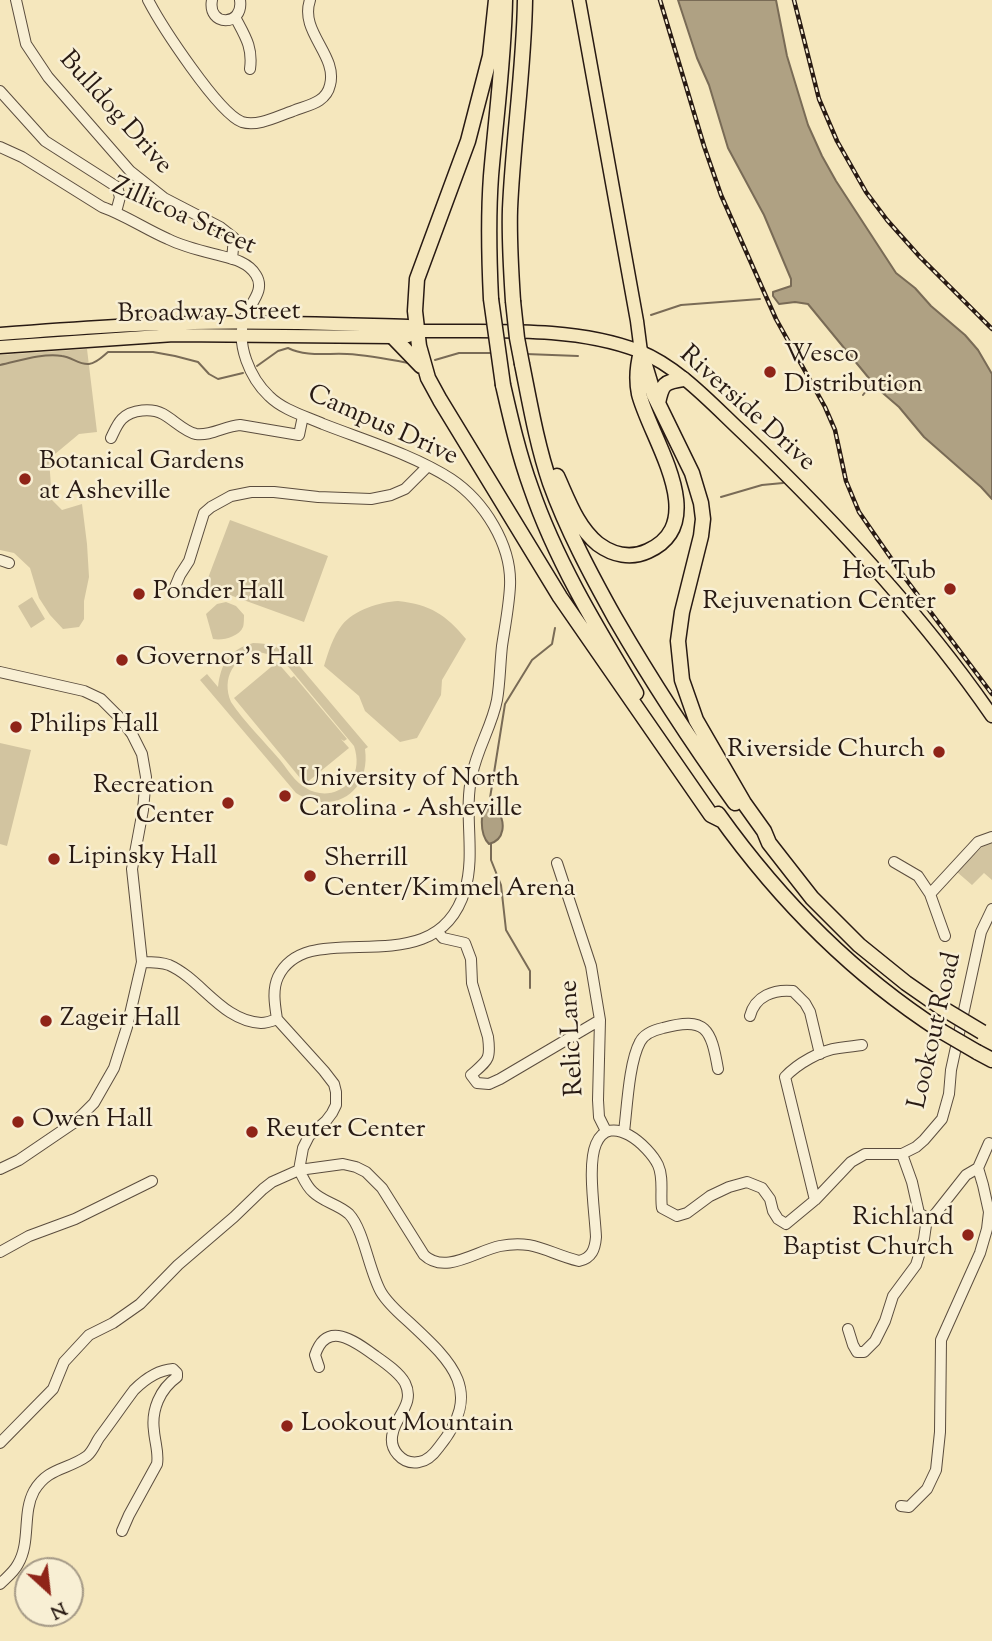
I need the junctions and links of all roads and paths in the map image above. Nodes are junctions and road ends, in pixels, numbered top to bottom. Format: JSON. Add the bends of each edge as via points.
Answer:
{"nodes":[{"id":1,"x":16,"y":0,"type":"edge"},
{"id":2,"x":148,"y":0,"type":"edge"},
{"id":3,"x":212,"y":0,"type":"edge"},
{"id":4,"x":240,"y":0,"type":"edge"},
{"id":5,"x":310,"y":0,"type":"edge"},
{"id":6,"x":496,"y":0,"type":"edge"},
{"id":7,"x":505,"y":0,"type":"edge"},
{"id":8,"x":525,"y":0,"type":"edge"},
{"id":9,"x":579,"y":0,"type":"edge"},
{"id":10,"x":235,"y":18,"type":"junction"},
{"id":11,"x":250,"y":69,"type":"dead end"},
{"id":12,"x":0,"y":91,"type":"edge"},
{"id":13,"x":0,"y":147,"type":"edge"},
{"id":14,"x":116,"y":212,"type":"junction"},
{"id":15,"x":232,"y":259,"type":"junction"},
{"id":16,"x":242,"y":329,"type":"junction"},
{"id":17,"x":417,"y":331,"type":"junction"},
{"id":18,"x":0,"y":334,"type":"edge"},
{"id":19,"x":393,"y":337,"type":"junction"},
{"id":20,"x":0,"y":347,"type":"edge"},
{"id":21,"x":641,"y":352,"type":"junction"},
{"id":22,"x":425,"y":370,"type":"junction"},
{"id":23,"x":683,"y":379,"type":"junction"},
{"id":24,"x":658,"y":403,"type":"junction"},
{"id":25,"x":303,"y":416,"type":"junction"},
{"id":26,"x":535,"y":424,"type":"junction"},
{"id":27,"x":111,"y":438,"type":"dead end"},
{"id":28,"x":428,"y":466,"type":"junction"},
{"id":29,"x":172,"y":594,"type":"dead end"},
{"id":30,"x":0,"y":672,"type":"edge"},
{"id":31,"x":992,"y":716,"type":"edge"},
{"id":32,"x":723,"y":821,"type":"junction"},
{"id":33,"x":992,"y":837,"type":"edge"},
{"id":34,"x":769,"y":843,"type":"junction"},
{"id":35,"x":894,"y":862,"type":"dead end"},
{"id":36,"x":557,"y":863,"type":"dead end"},
{"id":37,"x":930,"y":894,"type":"junction"},
{"id":38,"x":992,"y":909,"type":"edge"},
{"id":39,"x":437,"y":930,"type":"junction"},
{"id":40,"x":945,"y":936,"type":"dead end"},
{"id":41,"x":142,"y":962,"type":"junction"},
{"id":42,"x":750,"y":1016,"type":"dead end"},
{"id":43,"x":277,"y":1019,"type":"junction"},
{"id":44,"x":600,"y":1020,"type":"junction"},
{"id":45,"x":987,"y":1035,"type":"edge"},
{"id":46,"x":862,"y":1045,"type":"dead end"},
{"id":47,"x":820,"y":1054,"type":"junction"},
{"id":48,"x":992,"y":1060,"type":"edge"},
{"id":49,"x":718,"y":1069,"type":"dead end"},
{"id":50,"x":606,"y":1132,"type":"junction"},
{"id":51,"x":624,"y":1132,"type":"junction"},
{"id":52,"x":989,"y":1143,"type":"dead end"},
{"id":53,"x":902,"y":1154,"type":"junction"},
{"id":54,"x":980,"y":1163,"type":"junction"},
{"id":55,"x":992,"y":1164,"type":"edge"},
{"id":56,"x":0,"y":1170,"type":"edge"},
{"id":57,"x":299,"y":1170,"type":"junction"},
{"id":58,"x":152,"y":1181,"type":"dead end"},
{"id":59,"x":815,"y":1200,"type":"junction"},
{"id":60,"x":927,"y":1218,"type":"junction"},
{"id":61,"x":0,"y":1252,"type":"edge"},
{"id":62,"x":848,"y":1329,"type":"dead end"},
{"id":63,"x":319,"y":1367,"type":"dead end"},
{"id":64,"x":0,"y":1443,"type":"edge"},
{"id":65,"x":901,"y":1506,"type":"dead end"},
{"id":66,"x":122,"y":1531,"type":"dead end"},
{"id":67,"x":0,"y":1584,"type":"edge"}],
"edges":[{"from":1,"to":15,"type":"street","name":"Bulldog Drive","via":[[26,44],[48,77],[130,171],[163,198],[233,237]]},
{"from":2,"to":5,"type":"street","via":[[176,48],[224,108],[252,123],[322,100],[328,92],[331,75],[310,27]]},
{"from":3,"to":10,"type":"street","via":[[211,9],[218,18]]},
{"from":4,"to":10,"type":"street"},
{"from":6,"to":17,"type":"highway","via":[[490,56],[468,141],[418,279]]},
{"from":7,"to":32,"type":"highway","bridge":true,"via":[[489,250],[491,299],[514,434],[531,489],[583,603]]},
{"from":8,"to":26,"type":"highway","bridge":true,"via":[[510,250],[517,338]]},
{"from":9,"to":21,"type":"main road","name":"Riverside Drive"},
{"from":10,"to":11,"type":"street","via":[[249,44]]},
{"from":12,"to":14,"type":"street","via":[[45,141],[117,187]]},
{"from":13,"to":14,"type":"street","name":"Zillicoa Street"},
{"from":14,"to":15,"type":"street","name":"Zillicoa Street","via":[[168,239]]},
{"from":15,"to":16,"type":"street","name":"Zillicoa Street","via":[[252,269],[260,283]]},
{"from":16,"to":17,"type":"main road","name":"Broadway Street","via":[[408,326]]},
{"from":16,"to":18,"type":"main road","name":"Broadway Street","via":[[194,323]]},
{"from":16,"to":19,"type":"main road","name":"Broadway Street"},
{"from":16,"to":20,"type":"main road","name":"Broadway Street"},
{"from":16,"to":25,"type":"street","name":"Campus Drive","via":[[250,370],[258,384],[275,402]]},
{"from":17,"to":19,"type":"main road","name":"Broadway Street"},
{"from":17,"to":21,"type":"main road","name":"Broadway Street","via":[[578,335]]},
{"from":17,"to":22,"type":"highway"},
{"from":19,"to":22,"type":"highway"},
{"from":21,"to":23,"type":"main road","name":"Riverside Drive"},
{"from":21,"to":24,"type":"highway"},
{"from":21,"to":26,"type":"highway","via":[[639,391],[678,505],[672,530],[662,543],[628,556],[591,538],[569,503]]},
{"from":22,"to":32,"type":"highway","via":[[593,647],[711,815]]},
{"from":23,"to":24,"type":"highway","via":[[665,384]]},
{"from":23,"to":31,"type":"main road","name":"Riverside Drive","via":[[846,537],[952,661]]},
{"from":24,"to":34,"type":"highway","via":[[696,482],[703,519],[678,640],[682,680],[696,720]]},
{"from":25,"to":27,"type":"street","via":[[299,435],[240,425],[195,434],[160,412],[138,411],[120,421]]},
{"from":25,"to":28,"type":"street","name":"Campus Drive"},
{"from":26,"to":34,"type":"highway","via":[[550,483],[601,593],[674,715],[753,828]]},
{"from":28,"to":29,"type":"street","via":[[405,489],[371,499],[274,492],[231,496],[204,513],[189,561]]},
{"from":28,"to":39,"type":"street","name":"Campus Drive","via":[[468,492],[488,514],[506,557],[510,583],[497,701],[468,800],[467,886],[457,909]]},
{"from":30,"to":41,"type":"street","via":[[101,699],[132,734],[142,754],[146,777],[132,869]]},
{"from":32,"to":48,"type":"highway","bridge":true,"via":[[774,886],[846,960],[941,1031]]},
{"from":33,"to":37,"type":"street","via":[[978,842]]},
{"from":34,"to":45,"type":"highway","bridge":true,"via":[[835,922],[896,975]]},
{"from":35,"to":37,"type":"street","via":[[918,876]]},
{"from":36,"to":44,"type":"street","name":"Relic Lane","via":[[591,966]]},
{"from":37,"to":40,"type":"street"},
{"from":38,"to":53,"type":"street","name":"Lookout Road","via":[[981,932],[942,1119],[916,1147]]},
{"from":39,"to":43,"type":"street","name":"Campus Drive","via":[[409,944],[306,951],[277,978]]},
{"from":39,"to":44,"type":"street","via":[[443,938],[465,943],[471,959],[472,983],[489,1046],[489,1057],[471,1075],[477,1083],[500,1079]]},
{"from":41,"to":43,"type":"street","via":[[167,964],[241,1018],[261,1023]]},
{"from":41,"to":56,"type":"street","via":[[114,1069],[94,1102],[75,1122]]},
{"from":42,"to":47,"type":"street","via":[[763,997],[780,990],[793,991],[810,1012]]},
{"from":43,"to":57,"type":"street","via":[[324,1071],[336,1092],[332,1113],[303,1148]]},
{"from":44,"to":50,"type":"street","name":"Relic Lane","via":[[598,1100]]},
{"from":46,"to":47,"type":"street"},
{"from":47,"to":59,"type":"street","via":[[785,1077]]},
{"from":49,"to":51,"type":"street","via":[[713,1040],[699,1025],[673,1025],[642,1038],[634,1055]]},
{"from":50,"to":51,"type":"street"},
{"from":50,"to":57,"type":"street","via":[[596,1142],[593,1158],[596,1245],[590,1256],[579,1261],[522,1244],[496,1247],[449,1263],[433,1262],[366,1172],[343,1164]]},
{"from":51,"to":59,"type":"street","via":[[648,1151],[658,1166],[662,1209],[668,1213],[687,1213],[709,1196],[747,1182],[762,1188],[777,1218],[786,1224]]},
{"from":52,"to":54,"type":"street"},
{"from":53,"to":59,"type":"street","via":[[865,1154],[851,1162]]},
{"from":53,"to":60,"type":"street","via":[[919,1213]]},
{"from":54,"to":55,"type":"street"},
{"from":54,"to":60,"type":"street"},
{"from":54,"to":65,"type":"street","via":[[989,1212],[987,1229],[941,1340],[936,1470],[928,1489],[909,1507]]},
{"from":57,"to":63,"type":"street","via":[[311,1191],[354,1220],[382,1295],[450,1364],[461,1396],[458,1419],[429,1458],[410,1462],[398,1455],[392,1439],[408,1399],[402,1379],[345,1336],[320,1343],[315,1355]]},
{"from":57,"to":64,"type":"street","via":[[262,1189],[140,1304],[89,1335],[64,1362],[53,1389]]},
{"from":58,"to":61,"type":"street"},
{"from":60,"to":62,"type":"street","via":[[916,1265],[893,1296],[875,1341],[859,1353]]},
{"from":66,"to":67,"type":"street","via":[[157,1464],[154,1413],[160,1395],[177,1377],[173,1369],[143,1381],[90,1453],[39,1484],[32,1494],[22,1556]]}]}
